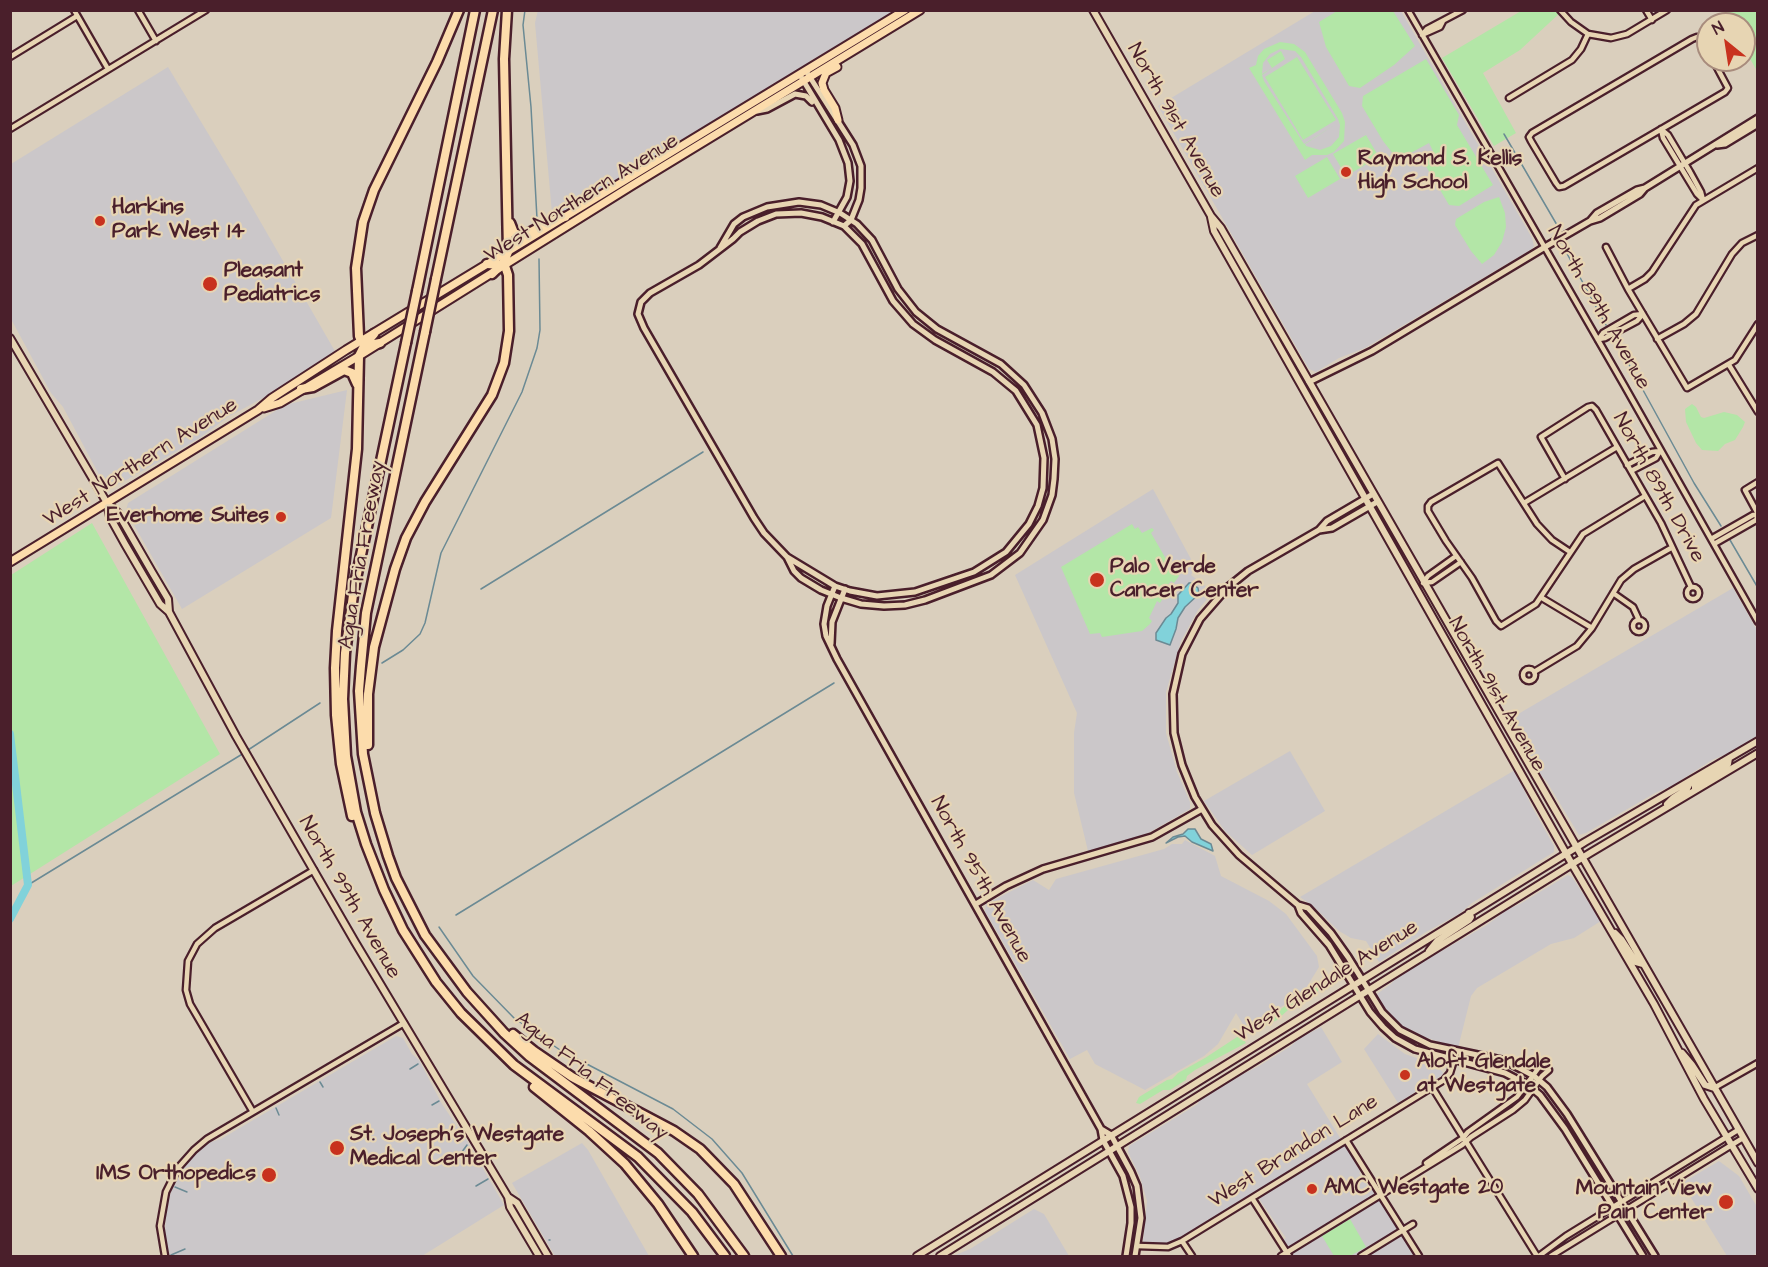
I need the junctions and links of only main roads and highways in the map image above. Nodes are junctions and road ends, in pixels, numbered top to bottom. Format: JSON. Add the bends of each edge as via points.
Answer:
{"nodes":[{"id":1,"x":459,"y":10,"type":"edge"},
{"id":2,"x":475,"y":10,"type":"edge"},
{"id":3,"x":493,"y":10,"type":"edge"},
{"id":4,"x":507,"y":10,"type":"edge"},
{"id":5,"x":905,"y":10,"type":"edge"},
{"id":6,"x":920,"y":10,"type":"edge"},
{"id":7,"x":1093,"y":10,"type":"edge"},
{"id":8,"x":856,"y":49,"type":"junction"},
{"id":9,"x":805,"y":76,"type":"junction"},
{"id":10,"x":838,"y":120,"type":"road end"},
{"id":11,"x":682,"y":151,"type":"junction"},
{"id":12,"x":638,"y":173,"type":"junction"},
{"id":13,"x":615,"y":197,"type":"junction"},
{"id":14,"x":508,"y":215,"type":"junction"},
{"id":15,"x":1211,"y":216,"type":"junction"},
{"id":16,"x":565,"y":217,"type":"junction"},
{"id":17,"x":508,"y":252,"type":"junction"},
{"id":18,"x":487,"y":264,"type":"junction"},
{"id":19,"x":503,"y":265,"type":"junction"},
{"id":20,"x":1246,"y":272,"type":"junction"},
{"id":21,"x":492,"y":274,"type":"joint"},
{"id":22,"x":1239,"y":276,"type":"junction"},
{"id":23,"x":374,"y":334,"type":"joint"},
{"id":24,"x":10,"y":338,"type":"edge"},
{"id":25,"x":363,"y":343,"type":"junction"},
{"id":26,"x":380,"y":343,"type":"junction"},
{"id":27,"x":1278,"y":345,"type":"junction"},
{"id":28,"x":359,"y":356,"type":"junction"},
{"id":29,"x":1309,"y":382,"type":"junction"},
{"id":30,"x":358,"y":388,"type":"junction"},
{"id":31,"x":301,"y":389,"type":"junction"},
{"id":32,"x":258,"y":410,"type":"junction"},
{"id":33,"x":107,"y":503,"type":"junction"},
{"id":34,"x":10,"y":562,"type":"edge"},
{"id":35,"x":1402,"y":563,"type":"junction"},
{"id":36,"x":1423,"y":583,"type":"junction"},
{"id":37,"x":1511,"y":734,"type":"junction"},
{"id":38,"x":1502,"y":738,"type":"junction"},
{"id":39,"x":1758,"y":741,"type":"edge"},
{"id":40,"x":1758,"y":753,"type":"edge"},
{"id":41,"x":1729,"y":758,"type":"junction"},
{"id":42,"x":1691,"y":780,"type":"junction"},
{"id":43,"x":1695,"y":790,"type":"junction"},
{"id":44,"x":370,"y":794,"type":"junction"},
{"id":45,"x":1660,"y":811,"type":"junction"},
{"id":46,"x":1577,"y":847,"type":"junction"},
{"id":47,"x":1566,"y":853,"type":"junction"},
{"id":48,"x":1583,"y":857,"type":"junction"},
{"id":49,"x":1572,"y":864,"type":"junction"},
{"id":50,"x":384,"y":890,"type":"junction"},
{"id":51,"x":1469,"y":913,"type":"junction"},
{"id":52,"x":1610,"y":929,"type":"junction"},
{"id":53,"x":1427,"y":954,"type":"junction"},
{"id":54,"x":1643,"y":964,"type":"junction"},
{"id":55,"x":478,"y":1005,"type":"junction"},
{"id":56,"x":1677,"y":1049,"type":"junction"},
{"id":57,"x":514,"y":1065,"type":"junction"},
{"id":58,"x":1714,"y":1088,"type":"junction"},
{"id":59,"x":1758,"y":1163,"type":"edge"},
{"id":60,"x":1758,"y":1189,"type":"edge"},
{"id":61,"x":508,"y":1197,"type":"junction"},
{"id":62,"x":539,"y":1257,"type":"edge"},
{"id":63,"x":548,"y":1257,"type":"edge"},
{"id":64,"x":693,"y":1257,"type":"edge"},
{"id":65,"x":725,"y":1257,"type":"edge"},
{"id":66,"x":744,"y":1257,"type":"edge"},
{"id":67,"x":782,"y":1257,"type":"edge"},
{"id":68,"x":917,"y":1257,"type":"edge"},
{"id":69,"x":940,"y":1257,"type":"edge"}],
"edges":[{"from":1,"to":25,"type":"highway","via":[[366,210],[356,268],[358,327]]},
{"from":2,"to":50,"type":"highway","name":"Agua Fria Freeway","bridge":true,"via":[[347,627],[344,738],[366,844]]},
{"from":3,"to":44,"type":"highway","name":"Agua Fria Freeway","bridge":true,"via":[[364,631],[359,691]]},
{"from":4,"to":14,"type":"highway","via":[[504,59]]},
{"from":5,"to":9,"type":"main road","name":"West Northern Avenue"},
{"from":6,"to":8,"type":"main road","name":"West Northern Avenue"},
{"from":7,"to":15,"type":"main road","name":"North 91st Avenue"},
{"from":8,"to":9,"type":"main road","name":"West Northern Avenue"},
{"from":8,"to":10,"type":"main road","via":[[822,80]]},
{"from":9,"to":11,"type":"main road","name":"West Northern Avenue"},
{"from":9,"to":11,"type":"main road","name":"West Northern Avenue","via":[[755,111]]},
{"from":11,"to":12,"type":"main road","name":"West Northern Avenue"},
{"from":11,"to":13,"type":"main road","name":"West Northern Avenue"},
{"from":12,"to":13,"type":"main road"},
{"from":12,"to":16,"type":"main road","name":"West Northern Avenue"},
{"from":13,"to":19,"type":"main road","name":"West Northern Avenue"},
{"from":14,"to":16,"type":"highway","via":[[519,236],[527,236]]},
{"from":14,"to":17,"type":"highway"},
{"from":15,"to":20,"type":"main road","name":"North 91st Avenue"},
{"from":15,"to":22,"type":"main road","name":"North 91st Avenue","via":[[1214,231]]},
{"from":16,"to":17,"type":"main road","name":"West Northern Avenue"},
{"from":17,"to":18,"type":"main road","name":"West Northern Avenue"},
{"from":17,"to":19,"type":"highway"},
{"from":18,"to":19,"type":"highway"},
{"from":18,"to":23,"type":"main road","name":"West Northern Avenue"},
{"from":19,"to":21,"type":"highway"},
{"from":19,"to":44,"type":"highway","via":[[508,275],[509,331],[504,363],[477,420],[414,522],[383,607],[368,694]]},
{"from":20,"to":22,"type":"main road"},
{"from":20,"to":29,"type":"main road","name":"North 91st Avenue"},
{"from":21,"to":26,"type":"main road","name":"West Northern Avenue"},
{"from":22,"to":27,"type":"main road","name":"North 91st Avenue"},
{"from":23,"to":25,"type":"highway"},
{"from":24,"to":33,"type":"main road","name":"North 99th Avenue"},
{"from":25,"to":26,"type":"highway"},
{"from":25,"to":28,"type":"highway"},
{"from":25,"to":32,"type":"main road","name":"West Northern Avenue"},
{"from":26,"to":28,"type":"main road","name":"West Northern Avenue"},
{"from":27,"to":29,"type":"main road"},
{"from":27,"to":35,"type":"main road","name":"North 91st Avenue"},
{"from":28,"to":30,"type":"highway"},
{"from":28,"to":31,"type":"main road","name":"West Northern Avenue"},
{"from":29,"to":36,"type":"main road","name":"North 91st Avenue"},
{"from":30,"to":31,"type":"highway","via":[[354,375],[345,370]]},
{"from":30,"to":50,"type":"highway","via":[[357,449],[337,631],[336,715],[352,816],[370,870]]},
{"from":31,"to":32,"type":"main road","name":"West Northern Avenue","via":[[280,403]]},
{"from":32,"to":33,"type":"main road","name":"West Northern Avenue"},
{"from":33,"to":34,"type":"main road","name":"West Northern Avenue"},
{"from":33,"to":61,"type":"main road","name":"North 99th Avenue","via":[[125,544],[160,604],[169,612],[251,762]]},
{"from":35,"to":36,"type":"main road"},
{"from":35,"to":38,"type":"main road","name":"North 91st Avenue"},
{"from":36,"to":37,"type":"main road","name":"North 91st Avenue"},
{"from":37,"to":38,"type":"main road"},
{"from":37,"to":46,"type":"main road","name":"North 91st Avenue"},
{"from":38,"to":47,"type":"main road","name":"North 91st Avenue"},
{"from":39,"to":41,"type":"main road","name":"West Glendale Avenue"},
{"from":40,"to":43,"type":"main road","name":"West Glendale Avenue"},
{"from":41,"to":42,"type":"main road","name":"West Glendale Avenue"},
{"from":41,"to":43,"type":"main road","via":[[1728,764],[1695,784]]},
{"from":42,"to":45,"type":"main road","via":[[1688,789]]},
{"from":42,"to":46,"type":"main road","name":"West Glendale Avenue"},
{"from":43,"to":45,"type":"main road","name":"West Glendale Avenue"},
{"from":44,"to":55,"type":"highway","name":"Agua Fria Freeway","via":[[388,856],[416,918],[435,950]]},
{"from":45,"to":48,"type":"main road","name":"West Glendale Avenue"},
{"from":46,"to":47,"type":"main road","name":"West Glendale Avenue"},
{"from":46,"to":48,"type":"main road","name":"North 91st Avenue"},
{"from":47,"to":49,"type":"main road","name":"North 91st Avenue"},
{"from":47,"to":51,"type":"main road","name":"West Glendale Avenue"},
{"from":48,"to":49,"type":"main road","name":"West Glendale Avenue"},
{"from":48,"to":54,"type":"main road","name":"North 91st Avenue"},
{"from":49,"to":52,"type":"main road","name":"North 91st Avenue"},
{"from":49,"to":53,"type":"main road","name":"West Glendale Avenue"},
{"from":50,"to":57,"type":"highway","name":"Agua Fria Freeway","via":[[412,946],[436,982],[461,1013]]},
{"from":51,"to":53,"type":"main road","via":[[1469,920],[1437,941]]},
{"from":51,"to":68,"type":"main road","name":"West Glendale Avenue"},
{"from":52,"to":54,"type":"main road","via":[[1636,962]]},
{"from":52,"to":56,"type":"main road","name":"North 91st Avenue"},
{"from":53,"to":69,"type":"main road","name":"West Glendale Avenue"},
{"from":54,"to":58,"type":"main road","name":"North 91st Avenue"},
{"from":55,"to":66,"type":"highway","name":"Agua Fria Freeway","via":[[529,1056],[658,1153],[698,1194]]},
{"from":55,"to":67,"type":"highway","via":[[572,1077],[700,1149],[739,1190]]},
{"from":56,"to":58,"type":"main road","via":[[1705,1085]]},
{"from":56,"to":60,"type":"main road","name":"North 91st Avenue"},
{"from":57,"to":64,"type":"highway","via":[[631,1171]]},
{"from":57,"to":65,"type":"highway","name":"Agua Fria Freeway","via":[[638,1157],[692,1212]]},
{"from":58,"to":59,"type":"main road","name":"North 91st Avenue"},
{"from":61,"to":62,"type":"main road","name":"North 99th Avenue"},
{"from":61,"to":63,"type":"main road","name":"North 99th Avenue","via":[[517,1203]]}]}
